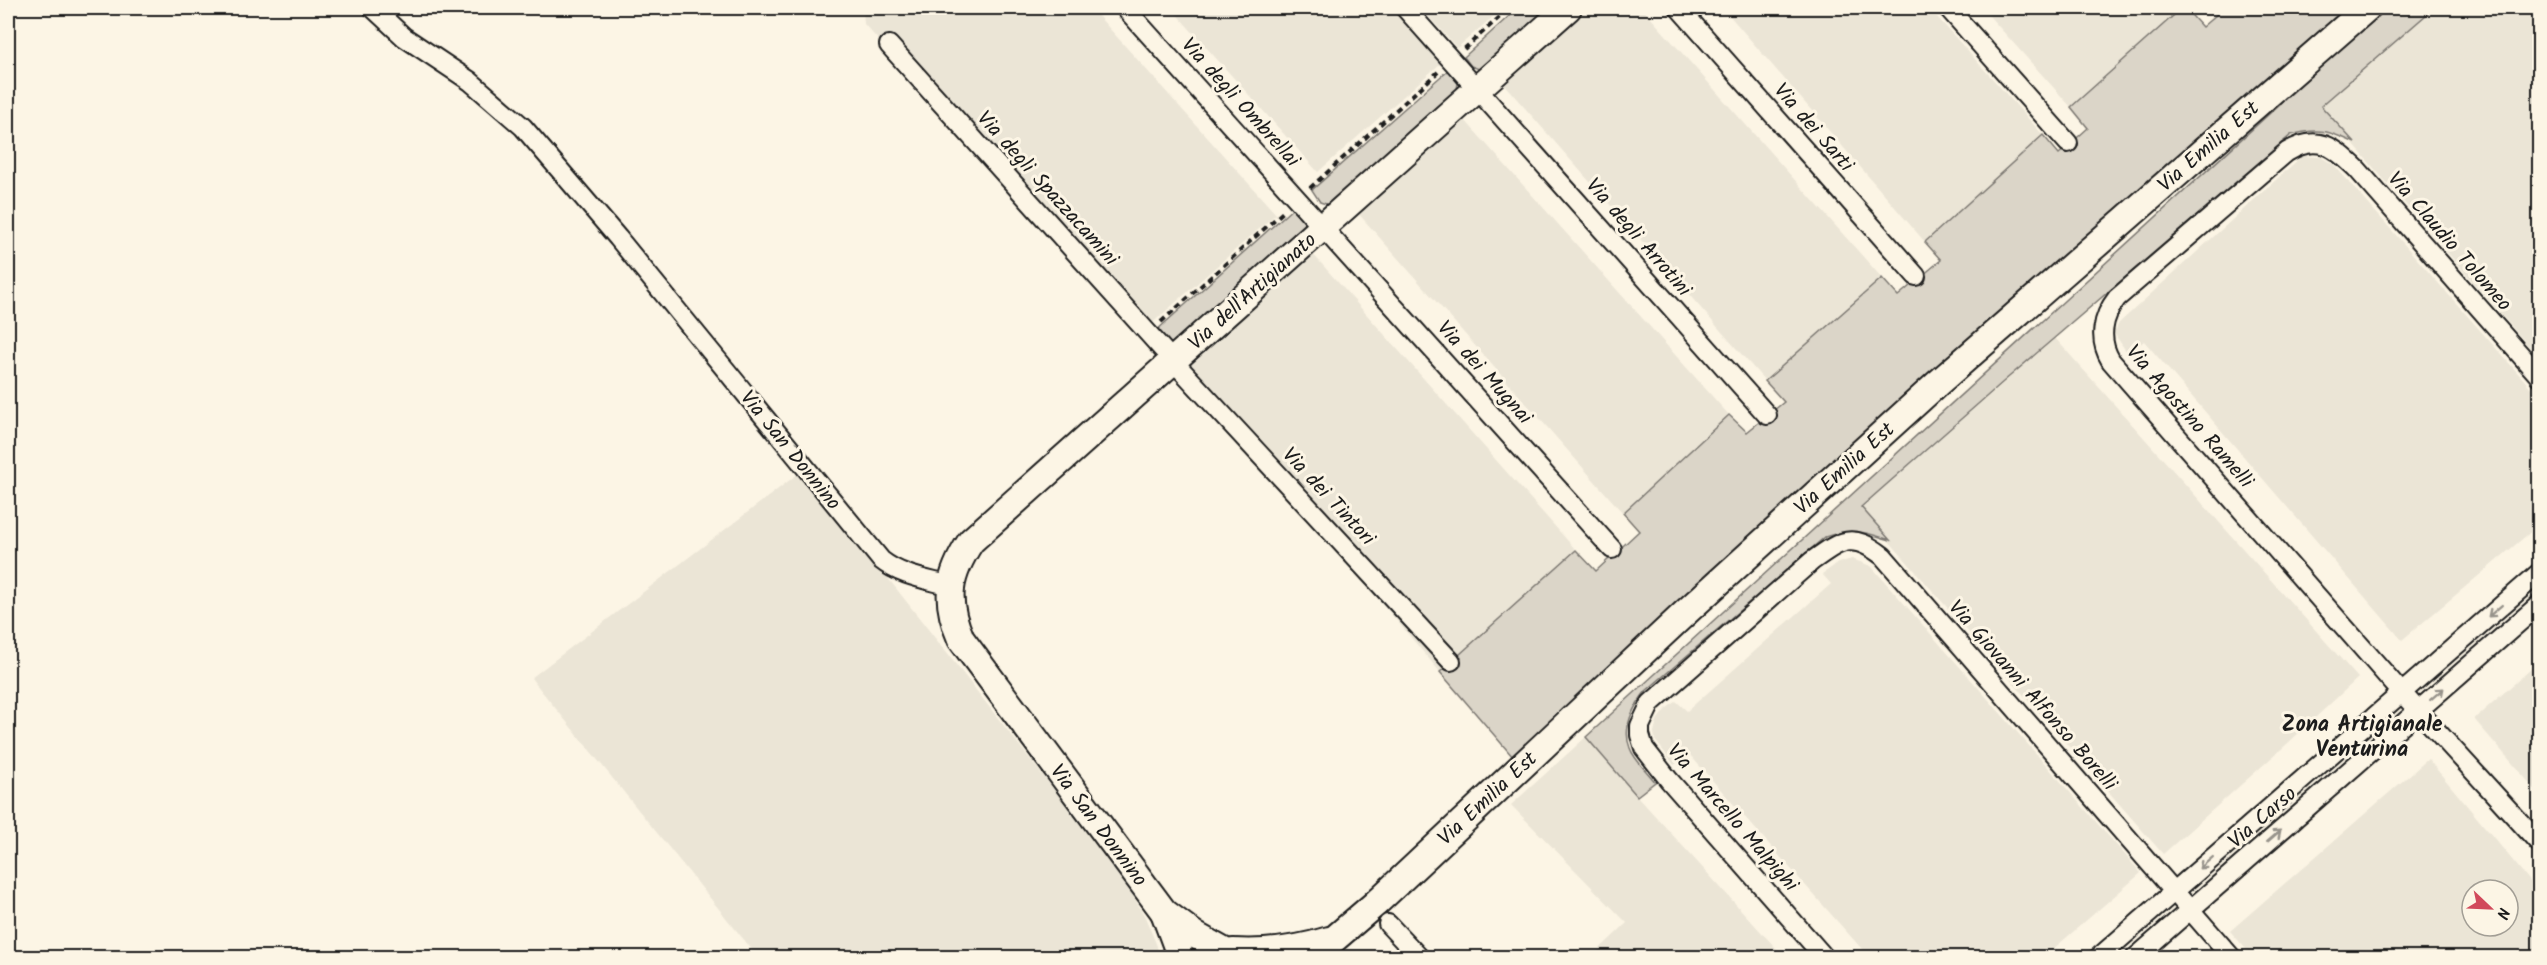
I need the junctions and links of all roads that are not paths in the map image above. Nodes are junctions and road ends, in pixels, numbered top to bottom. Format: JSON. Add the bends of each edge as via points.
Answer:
{"nodes":[{"id":1,"x":373,"y":8,"type":"edge"},
{"id":2,"x":1125,"y":8,"type":"edge"},
{"id":3,"x":1405,"y":8,"type":"edge"},
{"id":4,"x":1568,"y":8,"type":"edge"},
{"id":5,"x":1679,"y":8,"type":"edge"},
{"id":6,"x":1948,"y":8,"type":"edge"},
{"id":7,"x":2367,"y":8,"type":"edge"},
{"id":8,"x":889,"y":45,"type":"dead end"},
{"id":9,"x":1478,"y":88,"type":"junction"},
{"id":10,"x":2068,"y":143,"type":"dead end"},
{"id":11,"x":2320,"y":143,"type":"joint"},
{"id":12,"x":1324,"y":226,"type":"junction"},
{"id":13,"x":1916,"y":276,"type":"dead end"},
{"id":14,"x":1174,"y":362,"type":"junction"},
{"id":15,"x":2540,"y":377,"type":"edge"},
{"id":16,"x":1767,"y":415,"type":"dead end"},
{"id":17,"x":1850,"y":539,"type":"joint"},
{"id":18,"x":1612,"y":549,"type":"dead end"},
{"id":19,"x":2540,"y":572,"type":"edge"},
{"id":20,"x":950,"y":586,"type":"junction"},
{"id":21,"x":2540,"y":604,"type":"edge"},
{"id":22,"x":1451,"y":661,"type":"dead end"},
{"id":23,"x":2402,"y":693,"type":"junction"},
{"id":24,"x":2418,"y":710,"type":"junction"},
{"id":25,"x":2540,"y":844,"type":"edge"},
{"id":26,"x":2174,"y":891,"type":"junction"},
{"id":27,"x":2190,"y":909,"type":"junction"},
{"id":28,"x":1164,"y":912,"type":"junction"},
{"id":29,"x":1388,"y":924,"type":"dead end"},
{"id":30,"x":1332,"y":939,"type":"junction"},
{"id":31,"x":1225,"y":954,"type":"edge"},
{"id":32,"x":1181,"y":957,"type":"edge"},
{"id":33,"x":1312,"y":957,"type":"edge"},
{"id":34,"x":1420,"y":957,"type":"edge"},
{"id":35,"x":1825,"y":957,"type":"edge"},
{"id":36,"x":2098,"y":957,"type":"edge"},
{"id":37,"x":2135,"y":957,"type":"edge"},
{"id":38,"x":2232,"y":957,"type":"edge"}],
"edges":[{"from":1,"to":20,"type":"street","name":"Via San Donnino","via":[[405,37],[470,81],[523,127],[881,560],[903,574]]},
{"from":2,"to":12,"type":"street","name":"Via degli Ombrellai"},
{"from":3,"to":9,"type":"street","name":"Via degli Arrotini"},
{"from":4,"to":9,"type":"main road","name":"Via dell'Artigianato"},
{"from":5,"to":13,"type":"street","name":"Via dei Sarti"},
{"from":6,"to":10,"type":"street"},
{"from":7,"to":30,"type":"main road","name":"Via Emilia Est","via":[[1938,382],[1375,904]]},
{"from":8,"to":14,"type":"street","name":"Via degli Spazzacamini"},
{"from":9,"to":12,"type":"main road","name":"Via dell'Artigianato"},
{"from":9,"to":16,"type":"street","name":"Via degli Arrotini"},
{"from":11,"to":15,"type":"street","name":"Via Claudio Tolomeo","via":[[2357,169]]},
{"from":11,"to":23,"type":"street","name":"Via Agostino Ramelli","via":[[2300,144],[2287,152],[2117,298],[2105,318],[2103,340],[2111,361]]},
{"from":12,"to":14,"type":"main road","name":"Via dell'Artigianato"},
{"from":12,"to":18,"type":"street","name":"Via dei Mugnai"},
{"from":14,"to":20,"type":"main road","name":"Via dell'Artigianato","via":[[971,541]]},
{"from":14,"to":22,"type":"street","name":"Via dei Tintori"},
{"from":17,"to":26,"type":"street","name":"Via Giovanni Alfonso Borelli","via":[[1883,556]]},
{"from":17,"to":35,"type":"street","name":"Via Marcello Malpighi","via":[[1835,544],[1812,561],[1651,703],[1640,726],[1644,748],[1669,780]]},
{"from":19,"to":23,"type":"street","name":"Via Carso","one_way":true},
{"from":20,"to":28,"type":"main road","name":"Via San Donnino","via":[[952,618],[961,639]]},
{"from":24,"to":21,"type":"street","name":"Via Carso","one_way":true},
{"from":23,"to":24,"type":"street"},
{"from":23,"to":26,"type":"street","name":"Via Carso","one_way":true},
{"from":24,"to":25,"type":"street"},
{"from":27,"to":24,"type":"street","name":"Via Carso","one_way":true},
{"from":26,"to":27,"type":"street"},
{"from":26,"to":36,"type":"street","name":"Via Carso"},
{"from":27,"to":37,"type":"street","name":"Via Carso"},
{"from":27,"to":38,"type":"street"},
{"from":28,"to":31,"type":"main road","name":"Via San Donnino"},
{"from":28,"to":32,"type":"main road","name":"Via San Donnino"},
{"from":29,"to":34,"type":"street"},
{"from":30,"to":31,"type":"main road","name":"Via Emilia Est","via":[[1290,951]]},
{"from":30,"to":33,"type":"main road","name":"Via Emilia Est"}]}
